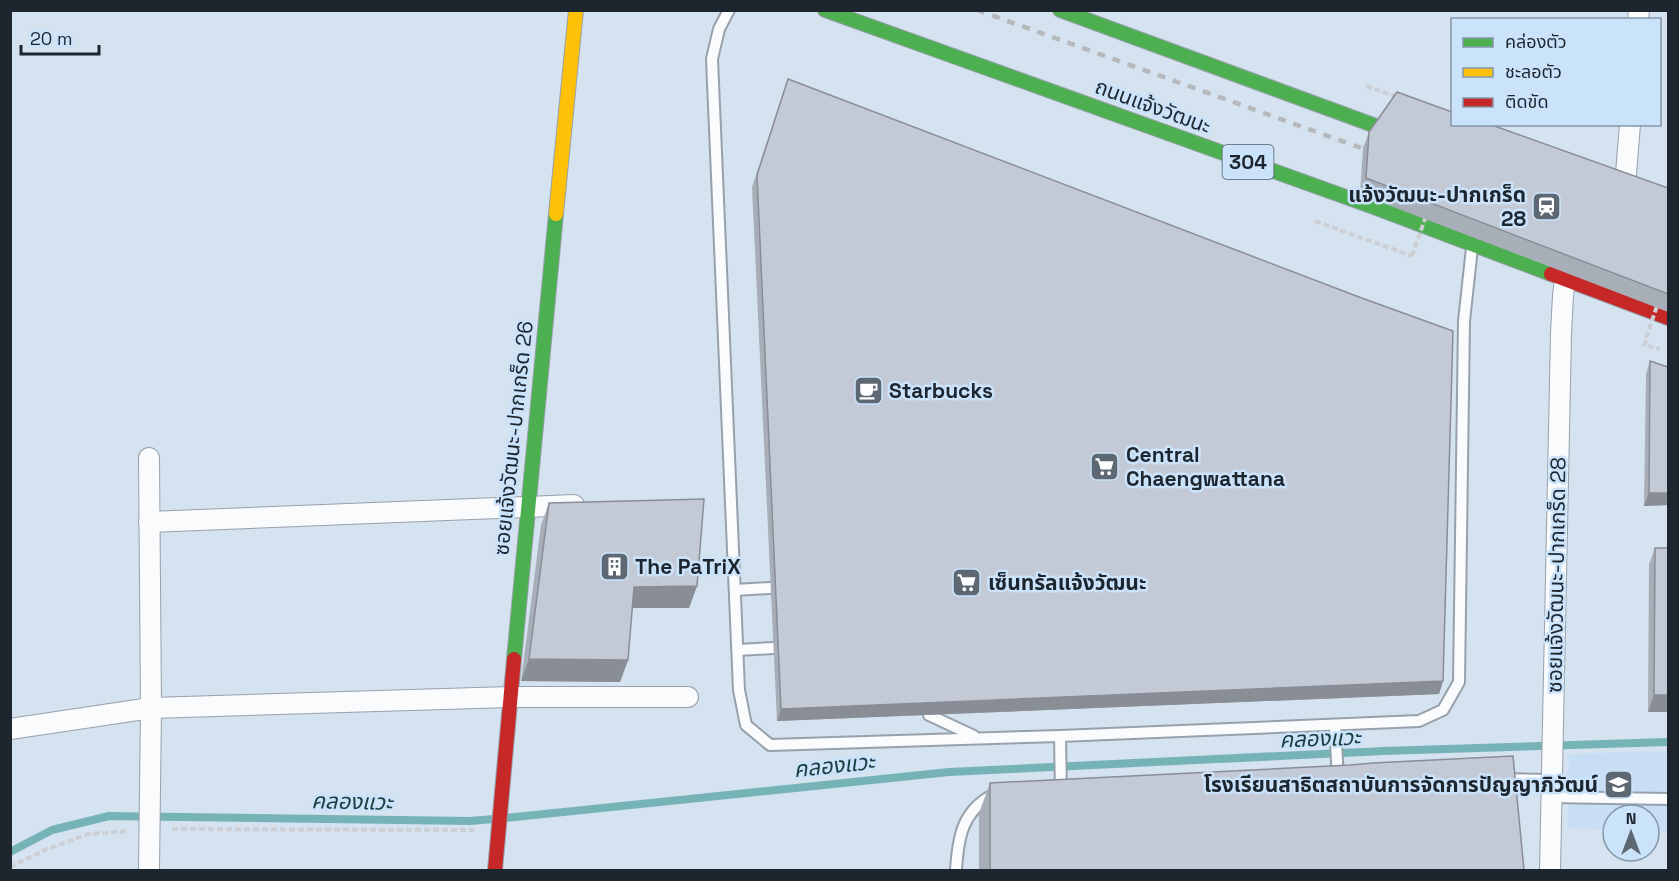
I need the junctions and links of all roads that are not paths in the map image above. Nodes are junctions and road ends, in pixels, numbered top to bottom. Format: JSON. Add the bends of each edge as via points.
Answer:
{"nodes":[{"id":1,"x":576,"y":10,"type":"edge"},
{"id":2,"x":729,"y":10,"type":"edge"},
{"id":3,"x":825,"y":10,"type":"edge"},
{"id":4,"x":1060,"y":10,"type":"edge"},
{"id":5,"x":1630,"y":126,"type":"edge"},
{"id":6,"x":1432,"y":147,"type":"edge"},
{"id":7,"x":1622,"y":217,"type":"edge"},
{"id":8,"x":1472,"y":244,"type":"junction"},
{"id":9,"x":1565,"y":279,"type":"junction"},
{"id":10,"x":1668,"y":318,"type":"edge"},
{"id":11,"x":149,"y":458,"type":"dead end"},
{"id":12,"x":596,"y":505,"type":"edge"},
{"id":13,"x":528,"y":507,"type":"junction"},
{"id":14,"x":149,"y":522,"type":"junction"},
{"id":15,"x":770,"y":588,"type":"dead end"},
{"id":16,"x":735,"y":590,"type":"junction"},
{"id":17,"x":773,"y":648,"type":"dead end"},
{"id":18,"x":738,"y":650,"type":"junction"},
{"id":19,"x":510,"y":697,"type":"junction"},
{"id":20,"x":688,"y":697,"type":"dead end"},
{"id":21,"x":151,"y":708,"type":"junction"},
{"id":22,"x":929,"y":715,"type":"edge"},
{"id":23,"x":1335,"y":725,"type":"junction"},
{"id":24,"x":10,"y":729,"type":"edge"},
{"id":25,"x":1060,"y":736,"type":"junction"},
{"id":26,"x":977,"y":738,"type":"junction"},
{"id":27,"x":1334,"y":773,"type":"junction"},
{"id":28,"x":1349,"y":776,"type":"edge"},
{"id":29,"x":1492,"y":779,"type":"edge"},
{"id":30,"x":1551,"y":788,"type":"junction"},
{"id":31,"x":1003,"y":794,"type":"edge"},
{"id":32,"x":1339,"y":794,"type":"edge"},
{"id":33,"x":1668,"y":799,"type":"edge"},
{"id":34,"x":1062,"y":809,"type":"edge"},
{"id":35,"x":149,"y":870,"type":"edge"},
{"id":36,"x":495,"y":870,"type":"edge"},
{"id":37,"x":956,"y":870,"type":"edge"},
{"id":38,"x":1550,"y":870,"type":"edge"}],
"edges":[{"from":1,"to":13,"type":"main road","name":"ซอยแจ้งวัฒนะ-ปากเกร็ด 26"},
{"from":2,"to":16,"type":"lane","via":[[719,29],[712,59]]},
{"from":3,"to":8,"type":"main road","name":"ถนนแจ้งวัฒนะ","number":"304"},
{"from":4,"to":6,"type":"main road"},
{"from":5,"to":7,"type":"street"},
{"from":8,"to":9,"type":"main road","name":"ถนนแจ้งวัฒนะ","number":"304"},
{"from":8,"to":23,"type":"lane","via":[[1464,321],[1459,682],[1443,710],[1419,721]]},
{"from":9,"to":10,"type":"main road","name":"ถนนแจ้งวัฒนะ","number":"304"},
{"from":9,"to":30,"type":"street","name":"ซอยแจ้งวัฒนะ-ปากเกร็ด 28"},
{"from":11,"to":14,"type":"street"},
{"from":12,"to":13,"type":"street"},
{"from":13,"to":14,"type":"street"},
{"from":13,"to":19,"type":"main road","name":"ซอยแจ้งวัฒนะ-ปากเกร็ด 26"},
{"from":14,"to":21,"type":"street"},
{"from":15,"to":16,"type":"lane"},
{"from":16,"to":18,"type":"lane"},
{"from":17,"to":18,"type":"lane"},
{"from":18,"to":26,"type":"lane","via":[[739,690],[746,725],[770,745]]},
{"from":19,"to":20,"type":"street"},
{"from":19,"to":21,"type":"street"},
{"from":19,"to":36,"type":"main road","name":"ซอยแจ้งวัฒนะ-ปากเกร็ด 26"},
{"from":21,"to":24,"type":"street"},
{"from":21,"to":35,"type":"street"},
{"from":22,"to":26,"type":"lane"},
{"from":23,"to":25,"type":"lane"},
{"from":23,"to":27,"type":"lane"},
{"from":25,"to":26,"type":"lane"},
{"from":25,"to":34,"type":"lane"},
{"from":27,"to":28,"type":"lane"},
{"from":27,"to":32,"type":"lane"},
{"from":29,"to":30,"type":"lane"},
{"from":30,"to":33,"type":"lane"},
{"from":30,"to":38,"type":"street","name":"ซอยแจ้งวัฒนะ-ปากเกร็ด 28"},
{"from":31,"to":37,"type":"lane","via":[[992,795],[969,814],[958,843]]}]}
